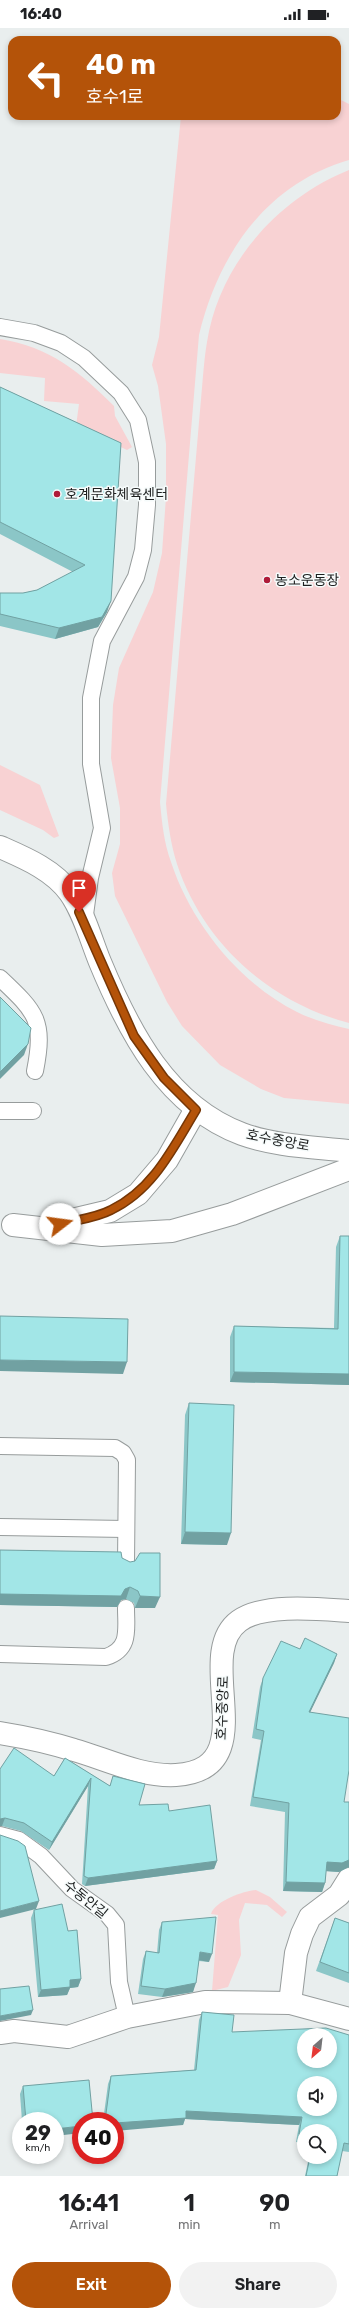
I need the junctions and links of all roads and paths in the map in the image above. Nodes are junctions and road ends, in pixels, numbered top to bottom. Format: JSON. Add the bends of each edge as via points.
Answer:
{"nodes":[{"id":1,"x":0,"y":327,"type":"edge"},
{"id":2,"x":0,"y":847,"type":"edge"},
{"id":3,"x":84,"y":922,"type":"junction"},
{"id":4,"x":0,"y":978,"type":"edge"},
{"id":5,"x":35,"y":1071,"type":"dead end"},
{"id":6,"x":196,"y":1110,"type":"junction"},
{"id":7,"x":0,"y":1111,"type":"edge"},
{"id":8,"x":34,"y":1111,"type":"dead end"},
{"id":9,"x":349,"y":1151,"type":"edge"},
{"id":10,"x":349,"y":1169,"type":"edge"},
{"id":11,"x":6,"y":1225,"type":"edge"},
{"id":12,"x":0,"y":1446,"type":"edge"},
{"id":13,"x":0,"y":1527,"type":"edge"},
{"id":14,"x":126,"y":1530,"type":"junction"},
{"id":15,"x":126,"y":1564,"type":"edge"},
{"id":16,"x":126,"y":1608,"type":"edge"},
{"id":17,"x":349,"y":1610,"type":"edge"},
{"id":18,"x":0,"y":1654,"type":"edge"},
{"id":19,"x":0,"y":1733,"type":"edge"},
{"id":20,"x":0,"y":1834,"type":"edge"},
{"id":21,"x":349,"y":1879,"type":"edge"},
{"id":22,"x":290,"y":2003,"type":"junction"},
{"id":23,"x":127,"y":2017,"type":"junction"},
{"id":24,"x":349,"y":2019,"type":"edge"},
{"id":25,"x":0,"y":2033,"type":"edge"}],
"edges":[{"from":1,"to":3,"type":"lane","via":[[61,343],[84,358],[121,392],[138,420],[147,462],[143,550],[136,577],[102,641],[92,691],[91,764],[102,828],[90,878]]},
{"from":2,"to":3,"type":"street","name":"호수중앙로","via":[[48,872],[70,893]]},
{"from":3,"to":6,"type":"street","name":"호수중앙로","via":[[134,1036],[164,1078]]},
{"from":4,"to":5,"type":"lane","via":[[23,999],[37,1021],[40,1043]]},
{"from":6,"to":9,"type":"street","name":"호수중앙로","via":[[242,1134],[282,1144]]},
{"from":6,"to":11,"type":"street","via":[[167,1160],[138,1194],[110,1211],[60,1224]]},
{"from":7,"to":8,"type":"lane"},
{"from":10,"to":11,"type":"street","via":[[232,1214],[172,1231],[102,1235]]},
{"from":12,"to":14,"type":"lane","via":[[115,1448],[123,1453],[127,1460]]},
{"from":13,"to":14,"type":"lane"},
{"from":14,"to":15,"type":"lane"},
{"from":16,"to":18,"type":"lane","via":[[126,1636],[116,1654],[106,1657]]},
{"from":17,"to":19,"type":"street","name":"호수중앙로","via":[[257,1612],[239,1621],[228,1633],[222,1648],[223,1742],[212,1761],[198,1770],[176,1775],[153,1773],[120,1766],[38,1739]]},
{"from":20,"to":23,"type":"lane","name":"수동안길","via":[[19,1840],[41,1856],[72,1889],[90,1900],[116,1925],[119,1982]]},
{"from":21,"to":22,"type":"street","via":[[339,1895],[310,1917],[296,1954]]},
{"from":22,"to":23,"type":"street","via":[[205,2002]]},
{"from":22,"to":24,"type":"street"},
{"from":23,"to":25,"type":"street","via":[[68,2037],[14,2031]]}]}
